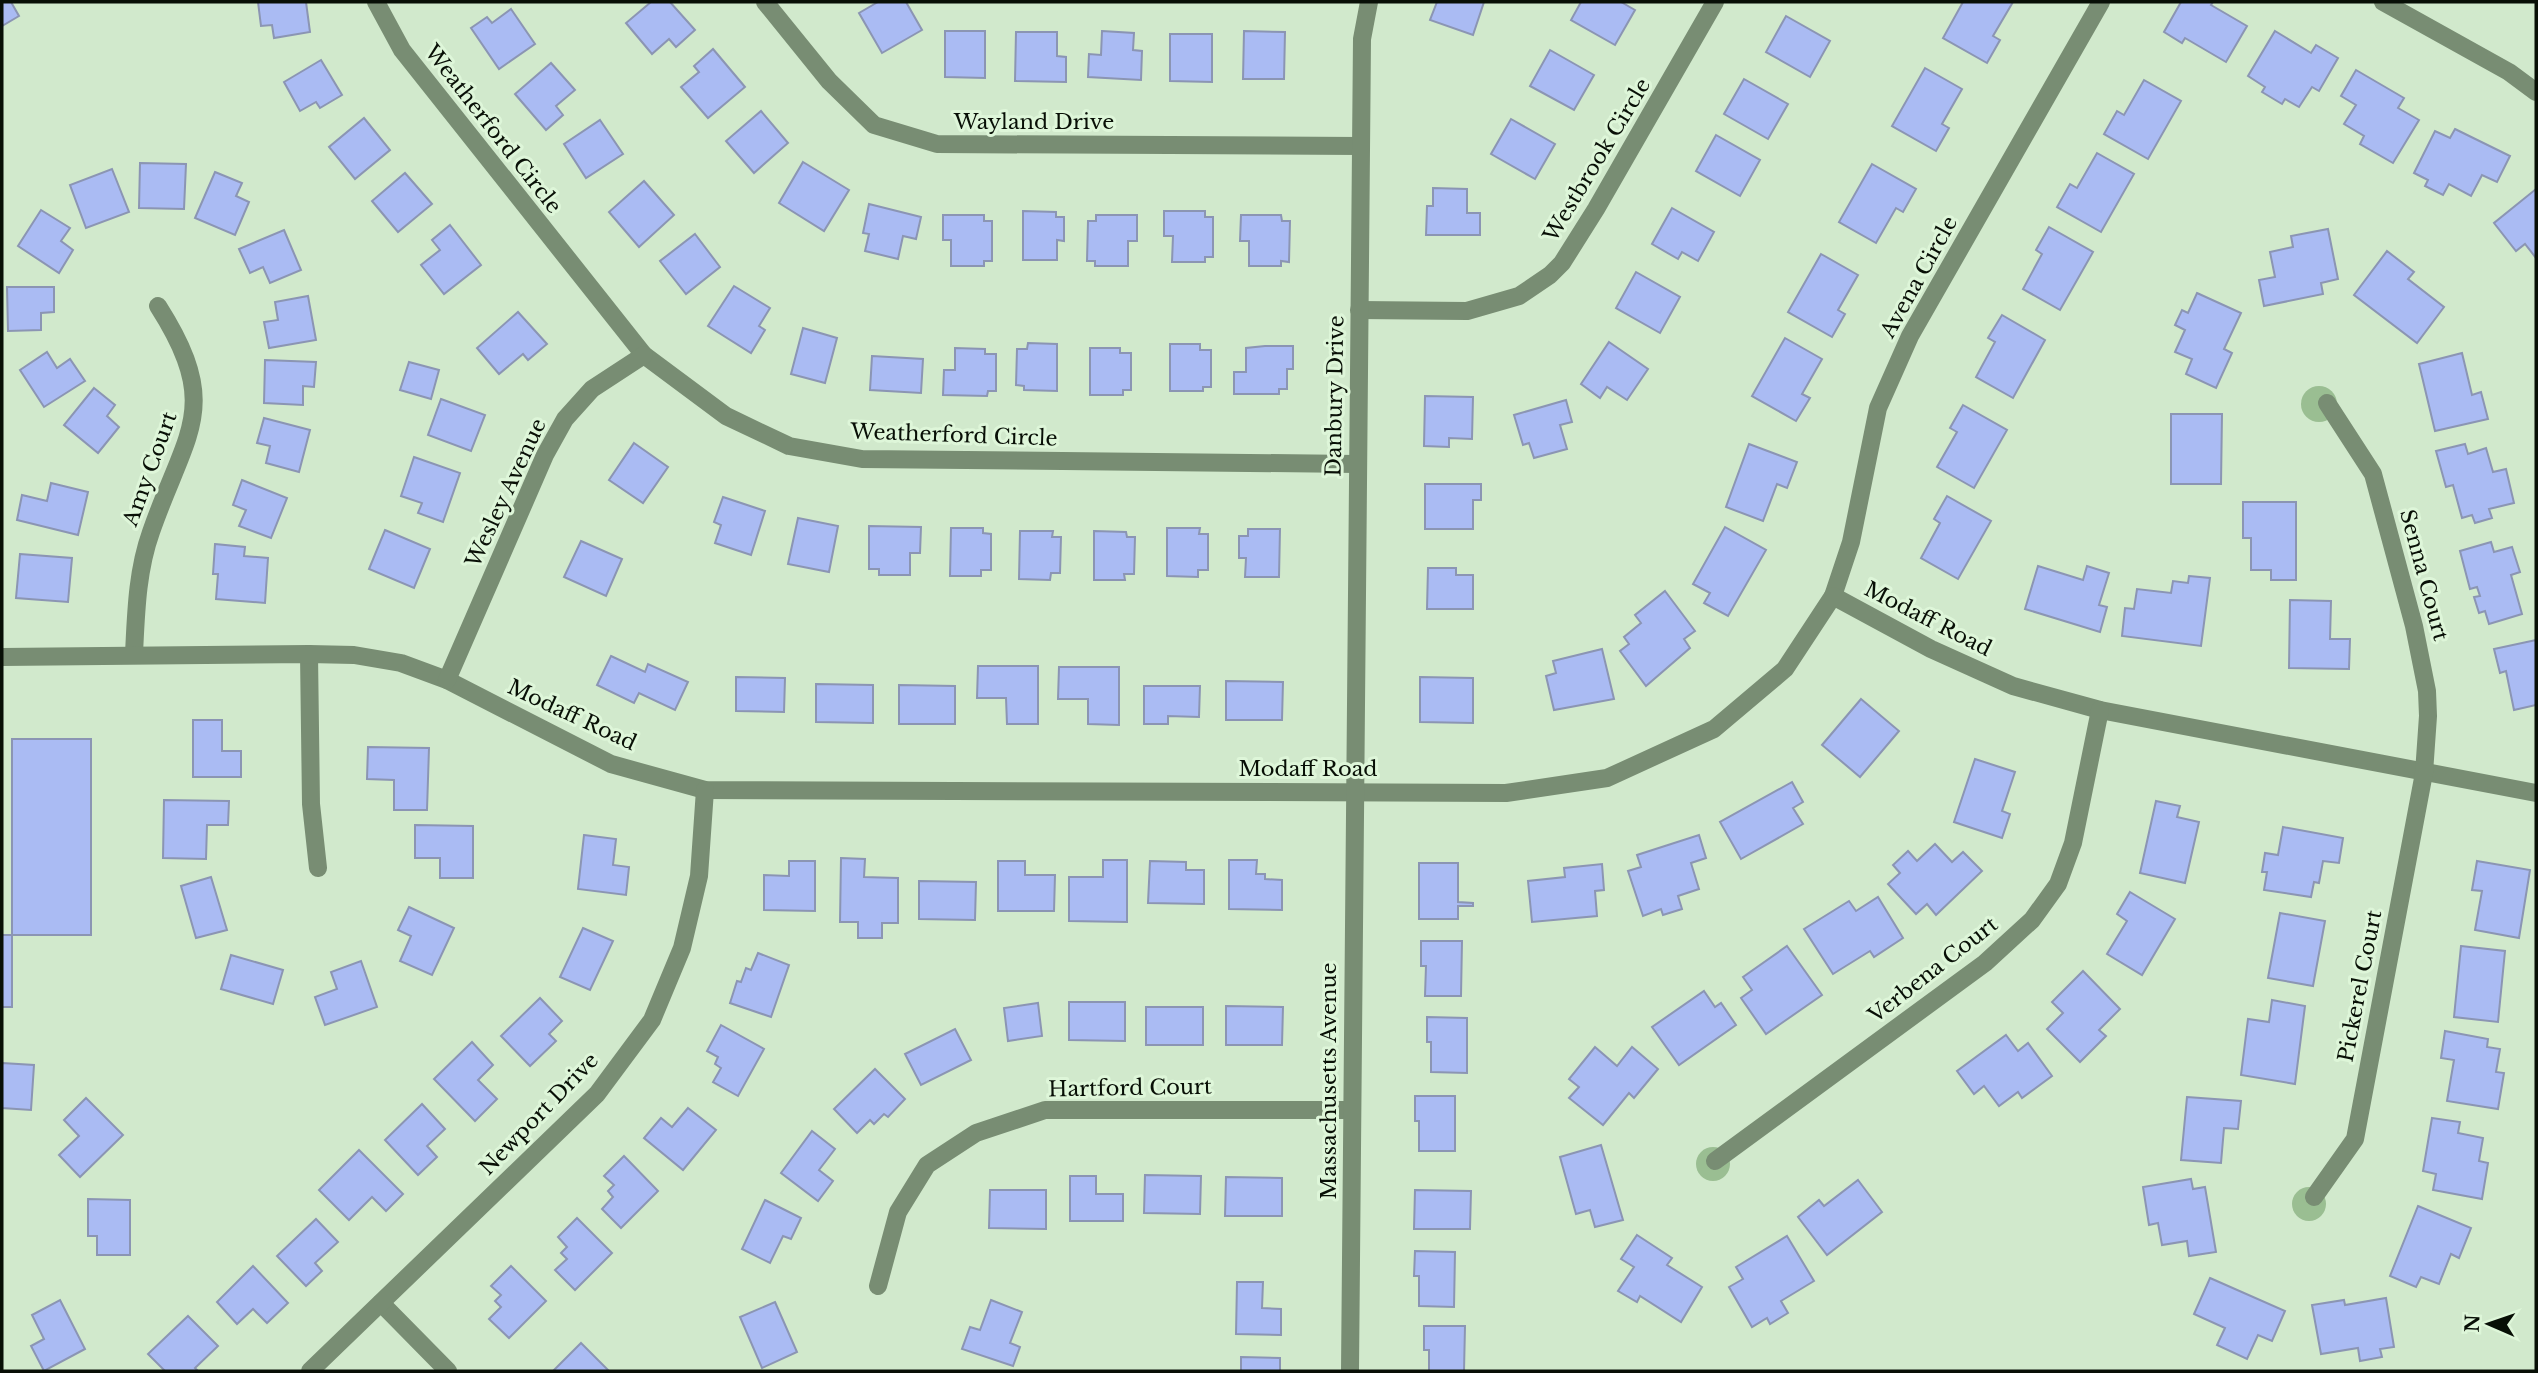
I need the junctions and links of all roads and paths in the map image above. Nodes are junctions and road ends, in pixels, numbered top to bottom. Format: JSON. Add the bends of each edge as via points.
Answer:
{"nodes":[{"id":1,"x":376,"y":2,"type":"edge"},
{"id":2,"x":765,"y":2,"type":"edge"},
{"id":3,"x":1369,"y":2,"type":"edge"},
{"id":4,"x":1715,"y":2,"type":"edge"},
{"id":5,"x":2101,"y":2,"type":"edge"},
{"id":6,"x":2383,"y":2,"type":"edge"},
{"id":7,"x":2536,"y":92,"type":"edge"},
{"id":8,"x":1361,"y":146,"type":"junction"},
{"id":9,"x":158,"y":306,"type":"dead end"},
{"id":10,"x":1359,"y":310,"type":"junction"},
{"id":11,"x":644,"y":355,"type":"junction"},
{"id":12,"x":2327,"y":403,"type":"dead end"},
{"id":13,"x":1357,"y":464,"type":"junction"},
{"id":14,"x":1833,"y":596,"type":"junction"},
{"id":15,"x":134,"y":654,"type":"junction"},
{"id":16,"x":309,"y":654,"type":"junction"},
{"id":17,"x":2,"y":657,"type":"edge"},
{"id":18,"x":447,"y":680,"type":"junction"},
{"id":19,"x":2100,"y":710,"type":"junction"},
{"id":20,"x":2424,"y":772,"type":"junction"},
{"id":21,"x":705,"y":790,"type":"junction"},
{"id":22,"x":1354,"y":791,"type":"junction"},
{"id":23,"x":2536,"y":793,"type":"edge"},
{"id":24,"x":317,"y":868,"type":"dead end"},
{"id":25,"x":1352,"y":1110,"type":"junction"},
{"id":26,"x":1715,"y":1161,"type":"dead end"},
{"id":27,"x":2315,"y":1197,"type":"dead end"},
{"id":28,"x":878,"y":1286,"type":"dead end"},
{"id":29,"x":381,"y":1303,"type":"junction"},
{"id":30,"x":310,"y":1371,"type":"edge"},
{"id":31,"x":449,"y":1371,"type":"edge"},
{"id":32,"x":1350,"y":1371,"type":"edge"}],
"edges":[{"from":1,"to":11,"type":"street","name":"Weatherford Circle","via":[[402,50]]},
{"from":2,"to":8,"type":"street","name":"Wayland Drive","via":[[829,81],[874,125],[937,144]]},
{"from":3,"to":8,"type":"street","name":"Danbury Drive","via":[[1362,39]]},
{"from":4,"to":10,"type":"street","name":"Westbrook Circle","via":[[1596,209],[1550,275],[1519,296],[1466,311]]},
{"from":5,"to":14,"type":"street","name":"Avena Circle","via":[[1909,336],[1878,408],[1851,542]]},
{"from":6,"to":7,"type":"street","via":[[2509,72]]},
{"from":8,"to":10,"type":"street","name":"Danbury Drive"},
{"from":9,"to":15,"type":"street","name":"Amy Court","via":[[188,359],[195,413],[141,568]]},
{"from":10,"to":13,"type":"street","name":"Danbury Drive"},
{"from":11,"to":13,"type":"street","name":"Weatherford Circle","via":[[726,416],[789,446],[862,459]]},
{"from":11,"to":18,"type":"street","name":"Wesley Avenue","via":[[593,389],[565,419]]},
{"from":12,"to":20,"type":"street","name":"Senna Court","via":[[2373,474],[2414,626],[2427,691]]},
{"from":13,"to":22,"type":"street","name":"Danbury Drive"},
{"from":14,"to":19,"type":"street","name":"Modaff Road","via":[[1931,649],[2013,686]]},
{"from":14,"to":22,"type":"street","name":"Modaff Road","via":[[1784,668],[1714,729],[1607,778],[1506,793]]},
{"from":15,"to":16,"type":"street","name":"Modaff Road"},
{"from":15,"to":17,"type":"street","name":"Modaff Road"},
{"from":16,"to":18,"type":"street","name":"Modaff Road","via":[[401,663]]},
{"from":16,"to":24,"type":"street","via":[[311,804]]},
{"from":18,"to":21,"type":"street","name":"Modaff Road","via":[[611,764]]},
{"from":19,"to":20,"type":"street","name":"Modaff Road"},
{"from":19,"to":26,"type":"street","name":"Verbena Court","via":[[2073,844],[2058,884],[2032,920],[1985,963]]},
{"from":20,"to":23,"type":"street","name":"Modaff Road"},
{"from":20,"to":27,"type":"street","name":"Pickerel Court","via":[[2355,1139]]},
{"from":21,"to":22,"type":"street","name":"Modaff Road"},
{"from":21,"to":29,"type":"street","name":"Newport Drive","via":[[699,876],[682,948],[652,1020],[597,1094]]},
{"from":22,"to":25,"type":"street","name":"Massachusetts Avenue"},
{"from":25,"to":28,"type":"street","name":"Hartford Court","via":[[1045,1110],[976,1133],[927,1165],[898,1212]]},
{"from":25,"to":32,"type":"street","name":"Massachusetts Avenue"},
{"from":29,"to":30,"type":"street","name":"Newport Drive"},
{"from":29,"to":31,"type":"street"}]}
